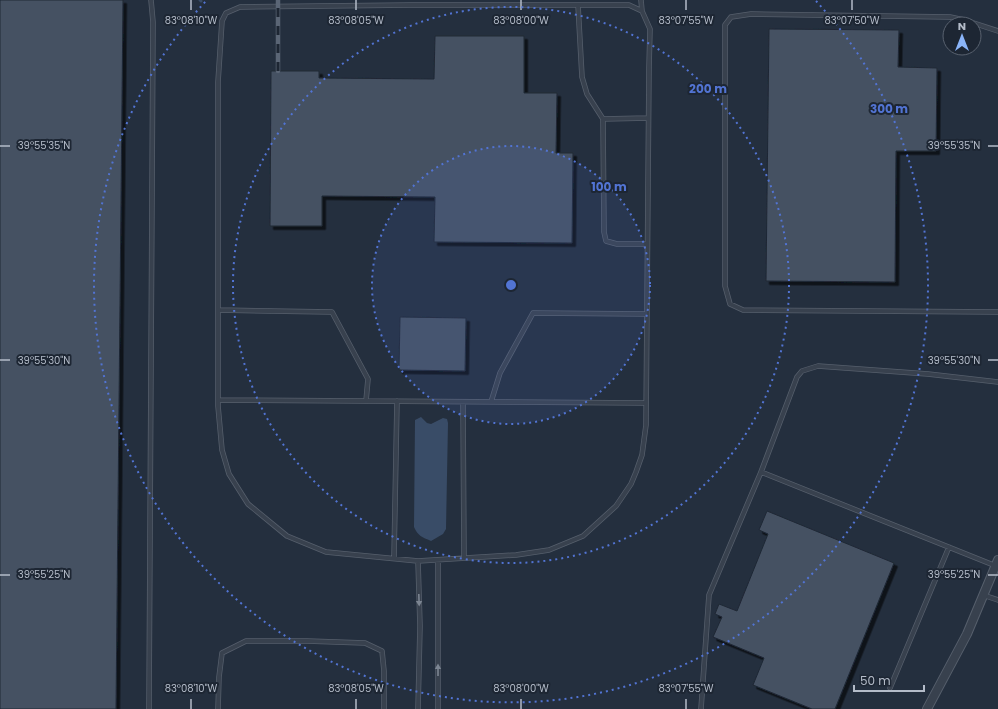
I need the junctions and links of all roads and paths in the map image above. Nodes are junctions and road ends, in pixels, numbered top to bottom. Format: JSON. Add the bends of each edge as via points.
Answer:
{"nodes":[{"id":1,"x":151,"y":0,"type":"edge"},
{"id":2,"x":641,"y":0,"type":"edge"},
{"id":3,"x":415,"y":2,"type":"edge"},
{"id":4,"x":601,"y":2,"type":"edge"},
{"id":5,"x":578,"y":5,"type":"junction"},
{"id":6,"x":642,"y":11,"type":"junction"},
{"id":7,"x":998,"y":31,"type":"edge"},
{"id":8,"x":648,"y":118,"type":"junction"},
{"id":9,"x":603,"y":119,"type":"junction"},
{"id":10,"x":647,"y":244,"type":"junction"},
{"id":11,"x":218,"y":310,"type":"junction"},
{"id":12,"x":998,"y":312,"type":"edge"},
{"id":13,"x":647,"y":314,"type":"junction"},
{"id":14,"x":998,"y":382,"type":"edge"},
{"id":15,"x":218,"y":400,"type":"junction"},
{"id":16,"x":366,"y":401,"type":"junction"},
{"id":17,"x":397,"y":401,"type":"junction"},
{"id":18,"x":463,"y":402,"type":"junction"},
{"id":19,"x":491,"y":402,"type":"junction"},
{"id":20,"x":646,"y":403,"type":"junction"},
{"id":21,"x":761,"y":472,"type":"junction"},
{"id":22,"x":949,"y":547,"type":"junction"},
{"id":23,"x":394,"y":558,"type":"junction"},
{"id":24,"x":464,"y":558,"type":"junction"},
{"id":25,"x":438,"y":560,"type":"junction"},
{"id":26,"x":418,"y":561,"type":"junction"},
{"id":27,"x":997,"y":563,"type":"edge"},
{"id":28,"x":983,"y":595,"type":"junction"},
{"id":29,"x":998,"y":600,"type":"edge"},
{"id":30,"x":890,"y":688,"type":"dead end"},
{"id":31,"x":149,"y":709,"type":"edge"},
{"id":32,"x":218,"y":709,"type":"edge"},
{"id":33,"x":384,"y":709,"type":"edge"},
{"id":34,"x":418,"y":709,"type":"edge"},
{"id":35,"x":438,"y":709,"type":"edge"},
{"id":36,"x":701,"y":709,"type":"edge"},
{"id":37,"x":927,"y":709,"type":"edge"}],
"edges":[{"from":1,"to":31,"type":"lane","via":[[153,22]]},
{"from":2,"to":6,"type":"lane"},
{"from":3,"to":5,"type":"lane"},
{"from":3,"to":11,"type":"lane","via":[[240,7],[226,13],[222,21],[218,82]]},
{"from":4,"to":5,"type":"lane"},
{"from":4,"to":6,"type":"lane","via":[[629,5]]},
{"from":5,"to":9,"type":"lane","via":[[582,77],[587,94]]},
{"from":6,"to":8,"type":"lane","via":[[650,29]]},
{"from":7,"to":12,"type":"lane","via":[[950,17],[751,14],[731,17],[725,25],[725,286],[730,304],[743,310]]},
{"from":8,"to":9,"type":"lane"},
{"from":8,"to":10,"type":"lane"},
{"from":9,"to":10,"type":"lane","via":[[606,241],[617,244]]},
{"from":10,"to":13,"type":"lane"},
{"from":11,"to":15,"type":"lane"},
{"from":11,"to":16,"type":"lane","via":[[332,312],[368,379]]},
{"from":13,"to":19,"type":"lane","via":[[533,313],[500,373]]},
{"from":13,"to":20,"type":"lane"},
{"from":14,"to":21,"type":"lane","via":[[818,366],[802,371],[797,377]]},
{"from":15,"to":16,"type":"lane"},
{"from":15,"to":23,"type":"lane","via":[[222,450],[229,474],[248,504],[287,536],[326,552]]},
{"from":16,"to":17,"type":"lane"},
{"from":17,"to":18,"type":"lane"},
{"from":17,"to":23,"type":"lane"},
{"from":18,"to":19,"type":"lane"},
{"from":18,"to":24,"type":"lane"},
{"from":19,"to":20,"type":"lane"},
{"from":20,"to":24,"type":"lane","via":[[642,455],[631,484],[616,506],[583,536],[549,550]]},
{"from":21,"to":22,"type":"lane"},
{"from":21,"to":36,"type":"lane","via":[[708,595]]},
{"from":22,"to":27,"type":"lane"},
{"from":22,"to":30,"type":"lane"},
{"from":23,"to":26,"type":"lane"},
{"from":24,"to":25,"type":"lane"},
{"from":25,"to":26,"type":"lane"},
{"from":35,"to":25,"type":"lane","one_way":true},
{"from":26,"to":34,"type":"lane","one_way":true},
{"from":27,"to":28,"type":"street"},
{"from":28,"to":29,"type":"lane"},
{"from":28,"to":37,"type":"street","via":[[967,634]]},
{"from":32,"to":33,"type":"lane","via":[[222,653],[246,641],[366,643],[382,651]]}]}
